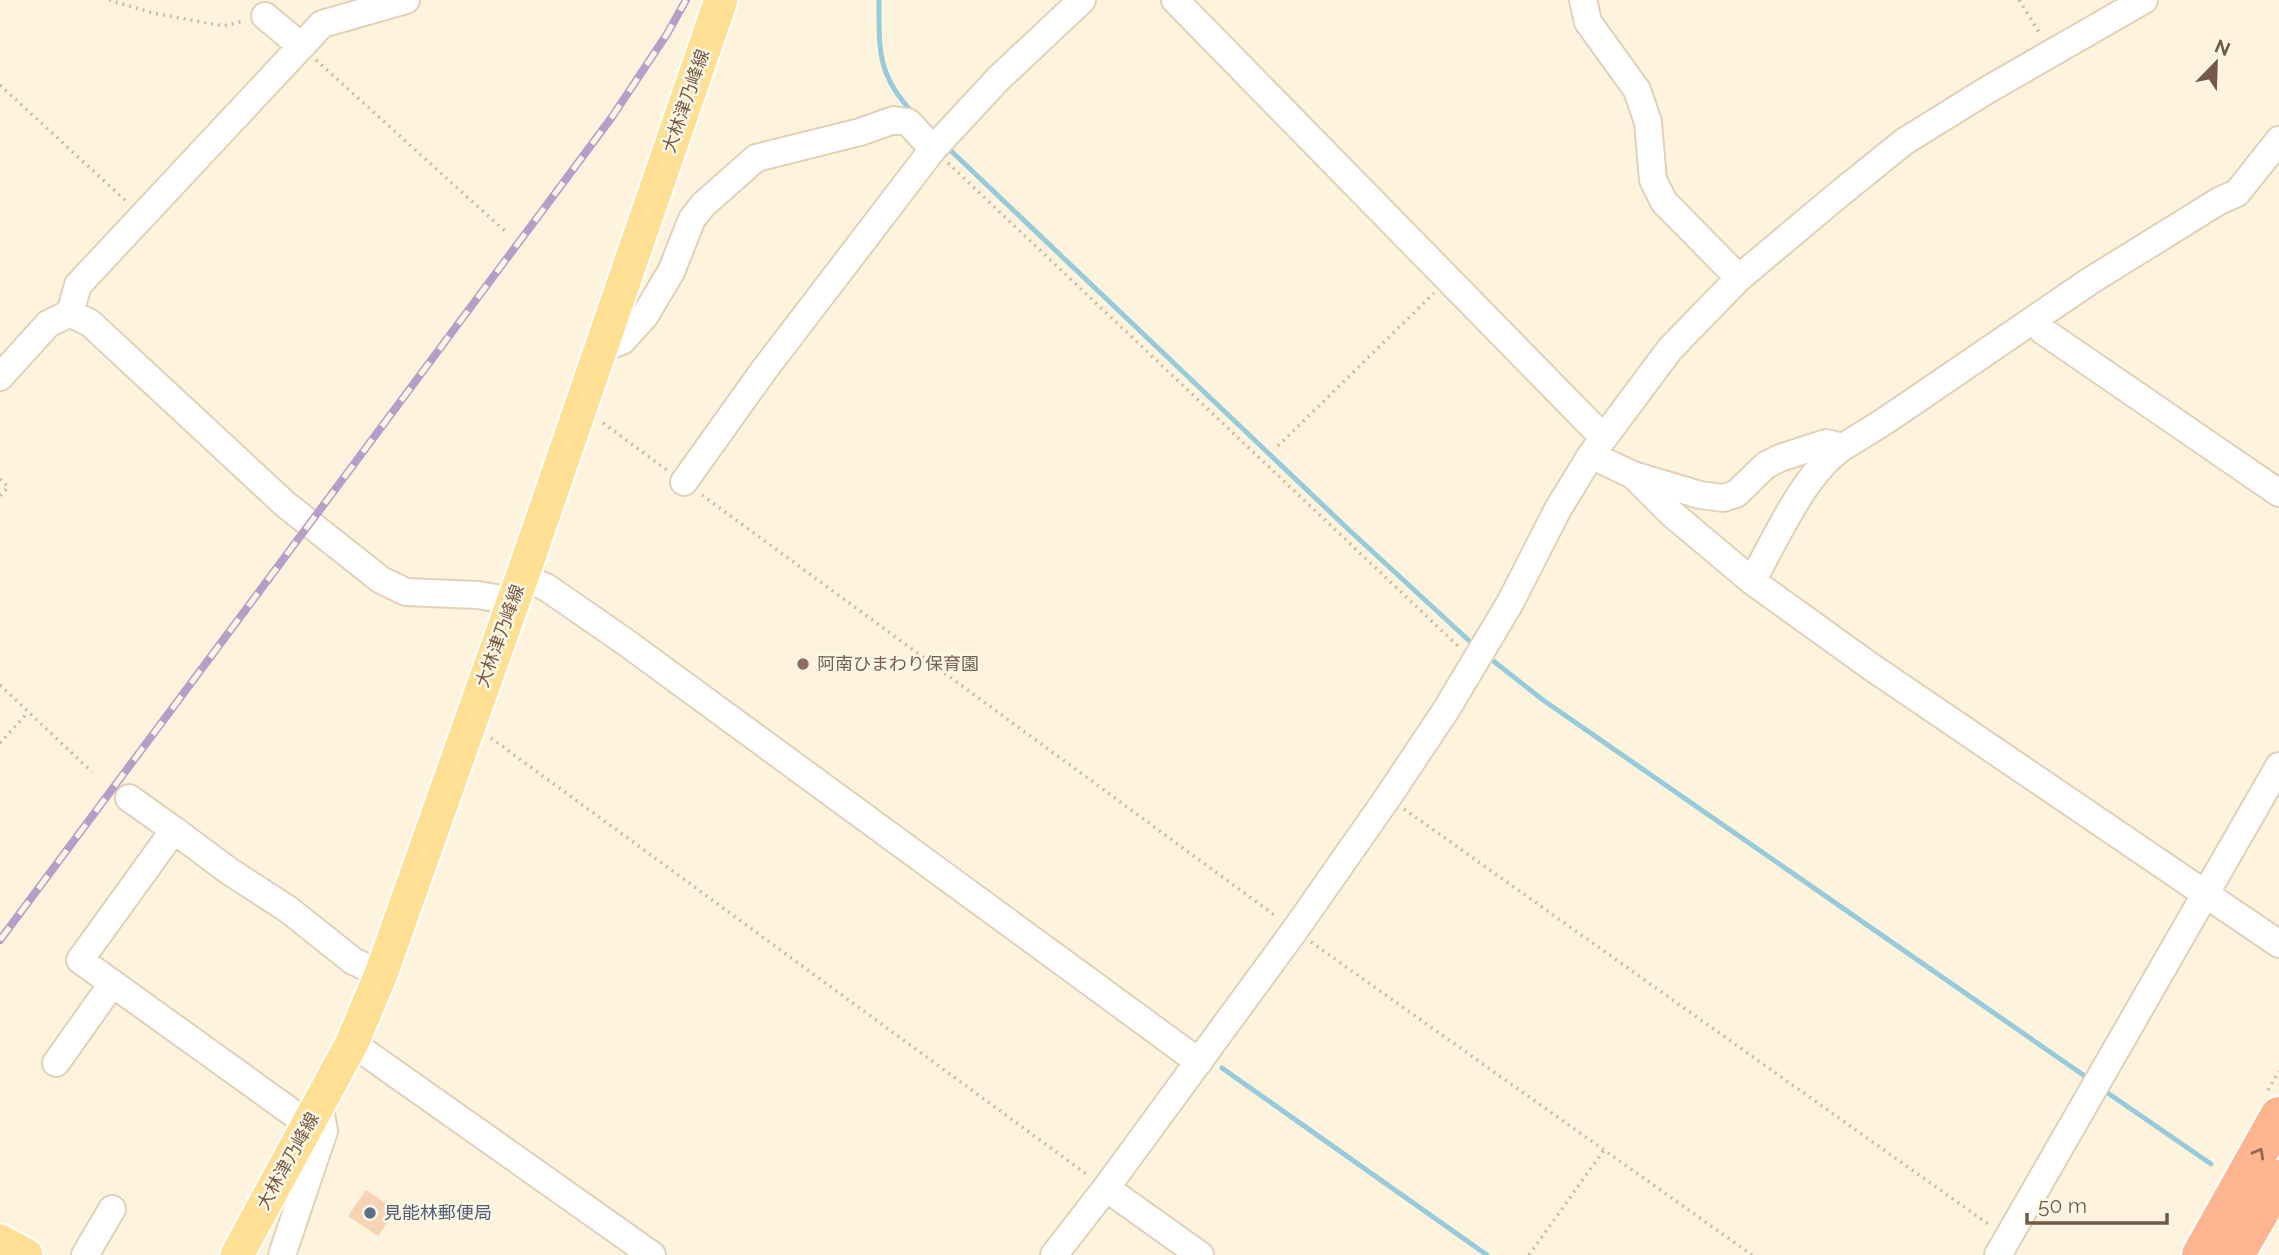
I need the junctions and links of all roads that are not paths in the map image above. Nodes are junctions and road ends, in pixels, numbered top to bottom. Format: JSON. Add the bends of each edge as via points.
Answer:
{"nodes":[{"id":1,"x":406,"y":0,"type":"edge"},
{"id":2,"x":721,"y":0,"type":"edge"},
{"id":3,"x":1082,"y":0,"type":"edge"},
{"id":4,"x":1175,"y":0,"type":"edge"},
{"id":5,"x":1583,"y":0,"type":"edge"},
{"id":6,"x":2144,"y":0,"type":"edge"},
{"id":7,"x":265,"y":16,"type":"road end"},
{"id":8,"x":301,"y":46,"type":"junction"},
{"id":9,"x":2279,"y":140,"type":"edge"},
{"id":10,"x":937,"y":144,"type":"junction"},
{"id":11,"x":1739,"y":278,"type":"junction"},
{"id":12,"x":70,"y":313,"type":"junction"},
{"id":13,"x":2035,"y":321,"type":"junction"},
{"id":14,"x":601,"y":348,"type":"junction"},
{"id":15,"x":0,"y":377,"type":"edge"},
{"id":16,"x":1597,"y":445,"type":"junction"},
{"id":17,"x":1843,"y":447,"type":"junction"},
{"id":18,"x":1633,"y":475,"type":"junction"},
{"id":19,"x":684,"y":482,"type":"road end"},
{"id":20,"x":2279,"y":493,"type":"edge"},
{"id":21,"x":1752,"y":580,"type":"junction"},
{"id":22,"x":517,"y":589,"type":"junction"},
{"id":23,"x":2279,"y":766,"type":"edge"},
{"id":24,"x":129,"y":797,"type":"dead end"},
{"id":25,"x":174,"y":830,"type":"junction"},
{"id":26,"x":2205,"y":894,"type":"junction"},
{"id":27,"x":2279,"y":944,"type":"edge"},
{"id":28,"x":381,"y":974,"type":"junction"},
{"id":29,"x":113,"y":984,"type":"junction"},
{"id":30,"x":352,"y":1043,"type":"junction"},
{"id":31,"x":1199,"y":1062,"type":"junction"},
{"id":32,"x":56,"y":1063,"type":"dead end"},
{"id":33,"x":314,"y":1114,"type":"junction"},
{"id":34,"x":2279,"y":1116,"type":"edge"},
{"id":35,"x":2279,"y":1179,"type":"edge"},
{"id":36,"x":1106,"y":1188,"type":"junction"},
{"id":37,"x":113,"y":1209,"type":"dead end"},
{"id":38,"x":0,"y":1241,"type":"edge"},
{"id":39,"x":2003,"y":1246,"type":"edge"},
{"id":40,"x":26,"y":1255,"type":"edge"},
{"id":41,"x":85,"y":1255,"type":"edge"},
{"id":42,"x":237,"y":1255,"type":"edge"},
{"id":43,"x":282,"y":1255,"type":"edge"},
{"id":44,"x":652,"y":1255,"type":"edge"},
{"id":45,"x":1054,"y":1255,"type":"edge"},
{"id":46,"x":1200,"y":1255,"type":"edge"},
{"id":47,"x":2202,"y":1255,"type":"edge"},
{"id":48,"x":2235,"y":1255,"type":"edge"}],
"edges":[{"from":1,"to":8,"type":"street","via":[[322,24]]},
{"from":2,"to":14,"type":"main road","name":"大林津乃峰線"},
{"from":3,"to":10,"type":"street"},
{"from":4,"to":16,"type":"street","via":[[1592,427]]},
{"from":5,"to":11,"type":"street","via":[[1588,22],[1637,89],[1648,122],[1653,180],[1664,202]]},
{"from":6,"to":11,"type":"street","via":[[1905,141]]},
{"from":7,"to":8,"type":"street"},
{"from":8,"to":12,"type":"street","via":[[78,285]]},
{"from":9,"to":13,"type":"street","via":[[2238,193],[2090,281]]},
{"from":10,"to":14,"type":"street","via":[[908,122],[894,120],[756,158],[692,219],[671,272],[645,317],[622,341]]},
{"from":10,"to":19,"type":"street"},
{"from":11,"to":16,"type":"street","via":[[1670,349]]},
{"from":12,"to":15,"type":"street","via":[[48,324]]},
{"from":12,"to":22,"type":"street","via":[[90,323],[285,504],[381,580],[406,592],[478,595]]},
{"from":13,"to":17,"type":"street"},
{"from":13,"to":20,"type":"street","via":[[2043,331]]},
{"from":14,"to":22,"type":"main road","name":"大林津乃峰線"},
{"from":16,"to":18,"type":"street"},
{"from":16,"to":31,"type":"street","via":[[1446,710]]},
{"from":17,"to":18,"type":"street","via":[[1826,443],[1780,458],[1736,494],[1724,498]]},
{"from":17,"to":21,"type":"street","via":[[1811,479]]},
{"from":18,"to":21,"type":"street"},
{"from":21,"to":26,"type":"street"},
{"from":22,"to":28,"type":"main road","name":"大林津乃峰線"},
{"from":22,"to":31,"type":"street","via":[[546,587],[624,640]]},
{"from":23,"to":26,"type":"street"},
{"from":24,"to":25,"type":"street"},
{"from":25,"to":28,"type":"street","via":[[353,961]]},
{"from":25,"to":29,"type":"street","via":[[80,960]]},
{"from":26,"to":27,"type":"street"},
{"from":26,"to":39,"type":"street"},
{"from":28,"to":30,"type":"main road","name":"大林津乃峰線"},
{"from":29,"to":32,"type":"street"},
{"from":29,"to":33,"type":"street"},
{"from":30,"to":33,"type":"main road","name":"大林津乃峰線"},
{"from":30,"to":44,"type":"street"},
{"from":31,"to":36,"type":"street"},
{"from":33,"to":42,"type":"main road","name":"大林津乃峰線"},
{"from":33,"to":43,"type":"street","via":[[324,1132]]},
{"from":47,"to":34,"type":"highway","one_way":true},
{"from":35,"to":48,"type":"highway"},
{"from":36,"to":45,"type":"street"},
{"from":36,"to":46,"type":"street"},
{"from":37,"to":41,"type":"street"},
{"from":38,"to":40,"type":"main road"}]}
